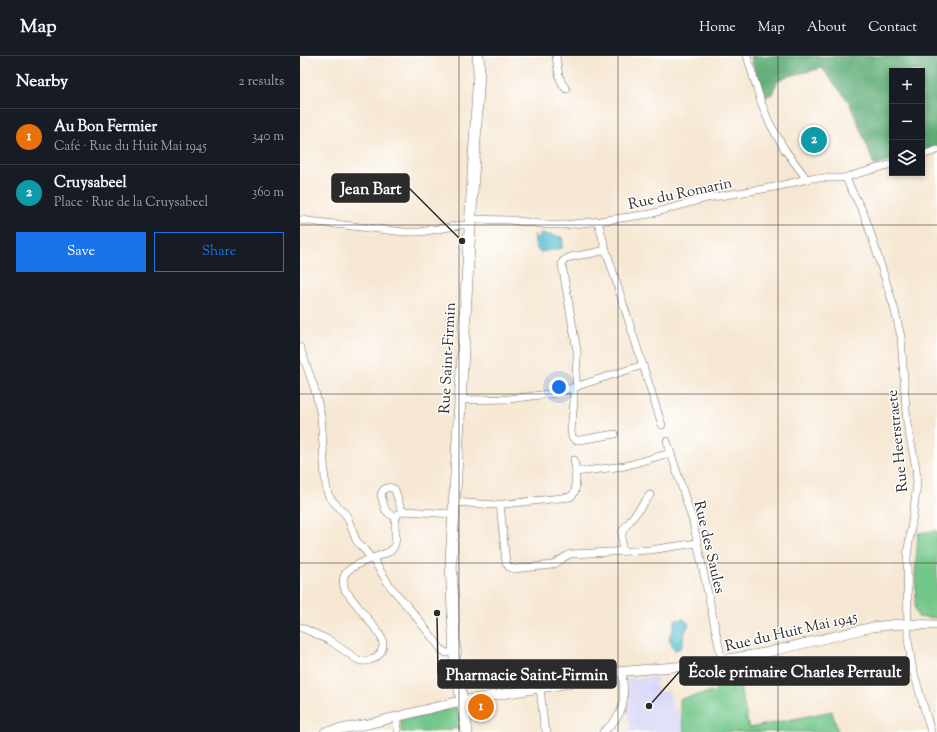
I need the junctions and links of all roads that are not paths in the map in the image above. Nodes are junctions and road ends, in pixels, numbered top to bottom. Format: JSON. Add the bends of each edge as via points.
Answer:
{"nodes":[{"id":1,"x":471,"y":56,"type":"edge"},
{"id":2,"x":478,"y":56,"type":"edge"},
{"id":3,"x":556,"y":56,"type":"edge"},
{"id":4,"x":747,"y":56,"type":"edge"},
{"id":5,"x":478,"y":81,"type":"junction"},
{"id":6,"x":566,"y":89,"type":"dead end"},
{"id":7,"x":937,"y":150,"type":"edge"},
{"id":8,"x":925,"y":154,"type":"edge"},
{"id":9,"x":889,"y":165,"type":"edge"},
{"id":10,"x":846,"y":177,"type":"junction"},
{"id":11,"x":806,"y":179,"type":"junction"},
{"id":12,"x":300,"y":220,"type":"edge"},
{"id":13,"x":470,"y":222,"type":"junction"},
{"id":14,"x":598,"y":222,"type":"junction"},
{"id":15,"x":606,"y":250,"type":"junction"},
{"id":16,"x":300,"y":347,"type":"edge"},
{"id":17,"x":643,"y":365,"type":"junction"},
{"id":18,"x":575,"y":388,"type":"junction"},
{"id":19,"x":460,"y":400,"type":"junction"},
{"id":20,"x":662,"y":425,"type":"dead end"},
{"id":21,"x":615,"y":434,"type":"dead end"},
{"id":22,"x":667,"y":441,"type":"dead end"},
{"id":23,"x":670,"y":453,"type":"junction"},
{"id":24,"x":574,"y":460,"type":"dead end"},
{"id":25,"x":576,"y":472,"type":"junction"},
{"id":26,"x":650,"y":494,"type":"dead end"},
{"id":27,"x":454,"y":502,"type":"junction"},
{"id":28,"x":500,"y":504,"type":"junction"},
{"id":29,"x":453,"y":514,"type":"junction"},
{"id":30,"x":697,"y":543,"type":"junction"},
{"id":31,"x":622,"y":551,"type":"junction"},
{"id":32,"x":371,"y":558,"type":"junction"},
{"id":33,"x":907,"y":624,"type":"junction"},
{"id":34,"x":937,"y":625,"type":"edge"},
{"id":35,"x":300,"y":627,"type":"edge"},
{"id":36,"x":456,"y":652,"type":"junction"},
{"id":37,"x":722,"y":661,"type":"junction"},
{"id":38,"x":622,"y":671,"type":"junction"},
{"id":39,"x":540,"y":688,"type":"junction"},
{"id":40,"x":465,"y":700,"type":"junction"},
{"id":41,"x":397,"y":717,"type":"junction"},
{"id":42,"x":325,"y":732,"type":"edge"},
{"id":43,"x":398,"y":732,"type":"edge"},
{"id":44,"x":467,"y":732,"type":"edge"},
{"id":45,"x":472,"y":732,"type":"edge"},
{"id":46,"x":548,"y":732,"type":"edge"},
{"id":47,"x":603,"y":732,"type":"edge"},
{"id":48,"x":931,"y":732,"type":"edge"}],
"edges":[{"from":1,"to":5,"type":"main road","name":"Rue Saint-Firmin"},
{"from":2,"to":5,"type":"main road","name":"Rue Saint-Firmin"},
{"from":3,"to":6,"type":"street","via":[[561,81]]},
{"from":4,"to":11,"type":"street","via":[[767,118],[785,150]]},
{"from":5,"to":13,"type":"main road","name":"Rue Saint-Firmin"},
{"from":7,"to":8,"type":"street"},
{"from":9,"to":10,"type":"street","name":"Rue du Romarin"},
{"from":10,"to":11,"type":"street","name":"Rue du Romarin"},
{"from":10,"to":33,"type":"street","name":"Rue Heerstraete","via":[[869,228],[901,337],[906,423],[917,479],[907,557]]},
{"from":11,"to":14,"type":"street","name":"Rue du Romarin","via":[[775,187],[707,198],[650,214]]},
{"from":12,"to":13,"type":"street","name":"Rue du Romarin","via":[[404,232],[420,232]]},
{"from":13,"to":14,"type":"street","name":"Rue du Romarin","via":[[510,220],[548,225]]},
{"from":13,"to":19,"type":"main road","name":"Rue Saint-Firmin"},
{"from":14,"to":15,"type":"street"},
{"from":15,"to":17,"type":"street"},
{"from":15,"to":18,"type":"street","via":[[570,257],[563,261],[562,265],[577,350]]},
{"from":16,"to":32,"type":"street","via":[[321,416],[324,479],[327,491],[347,516],[358,542]]},
{"from":17,"to":18,"type":"street"},
{"from":17,"to":20,"type":"street"},
{"from":18,"to":19,"type":"street","via":[[514,399]]},
{"from":18,"to":21,"type":"street","via":[[572,437],[580,440]]},
{"from":19,"to":27,"type":"main road","name":"Rue Saint-Firmin"},
{"from":22,"to":23,"type":"street","name":"Rue des Saules"},
{"from":23,"to":25,"type":"street","via":[[625,466]]},
{"from":23,"to":30,"type":"street","name":"Rue des Saules","via":[[690,511]]},
{"from":24,"to":25,"type":"street"},
{"from":25,"to":28,"type":"street","via":[[575,491],[572,496]]},
{"from":26,"to":31,"type":"street","via":[[623,530]]},
{"from":27,"to":28,"type":"street"},
{"from":27,"to":29,"type":"main road","name":"Rue Saint-Firmin"},
{"from":28,"to":31,"type":"street","via":[[506,561],[511,568],[552,565],[571,554]]},
{"from":29,"to":32,"type":"street","via":[[399,514],[394,548]]},
{"from":29,"to":36,"type":"main road","name":"Rue Saint-Firmin","via":[[451,569]]},
{"from":30,"to":31,"type":"street"},
{"from":30,"to":37,"type":"street","name":"Rue des Saules"},
{"from":32,"to":35,"type":"street","via":[[351,567],[344,575],[343,581],[349,596],[381,637],[383,645],[376,656],[367,661],[358,660],[329,640]]},
{"from":32,"to":36,"type":"street","via":[[390,586],[442,650],[446,653]]},
{"from":33,"to":34,"type":"street","name":"Rue du Huit Mai 1945"},
{"from":33,"to":37,"type":"street","name":"Rue du Huit Mai 1945","via":[[872,627]]},
{"from":33,"to":48,"type":"street","name":"Rue Heerstraete","via":[[911,661]]},
{"from":36,"to":40,"type":"main road","name":"Rue Saint-Firmin"},
{"from":37,"to":38,"type":"street","name":"Rue du Huit Mai 1945"},
{"from":38,"to":39,"type":"street","name":"Rue du Huit Mai 1945"},
{"from":38,"to":47,"type":"street","via":[[622,707],[615,720]]},
{"from":39,"to":40,"type":"street","name":"Rue du Huit Mai 1945"},
{"from":39,"to":46,"type":"street","via":[[544,725]]},
{"from":40,"to":41,"type":"street","name":"Rue du Huit Mai 1945"},
{"from":40,"to":44,"type":"main road"},
{"from":40,"to":45,"type":"main road","via":[[471,714]]},
{"from":41,"to":42,"type":"street","name":"Rue du Huit Mai 1945"},
{"from":41,"to":43,"type":"street"}]}
